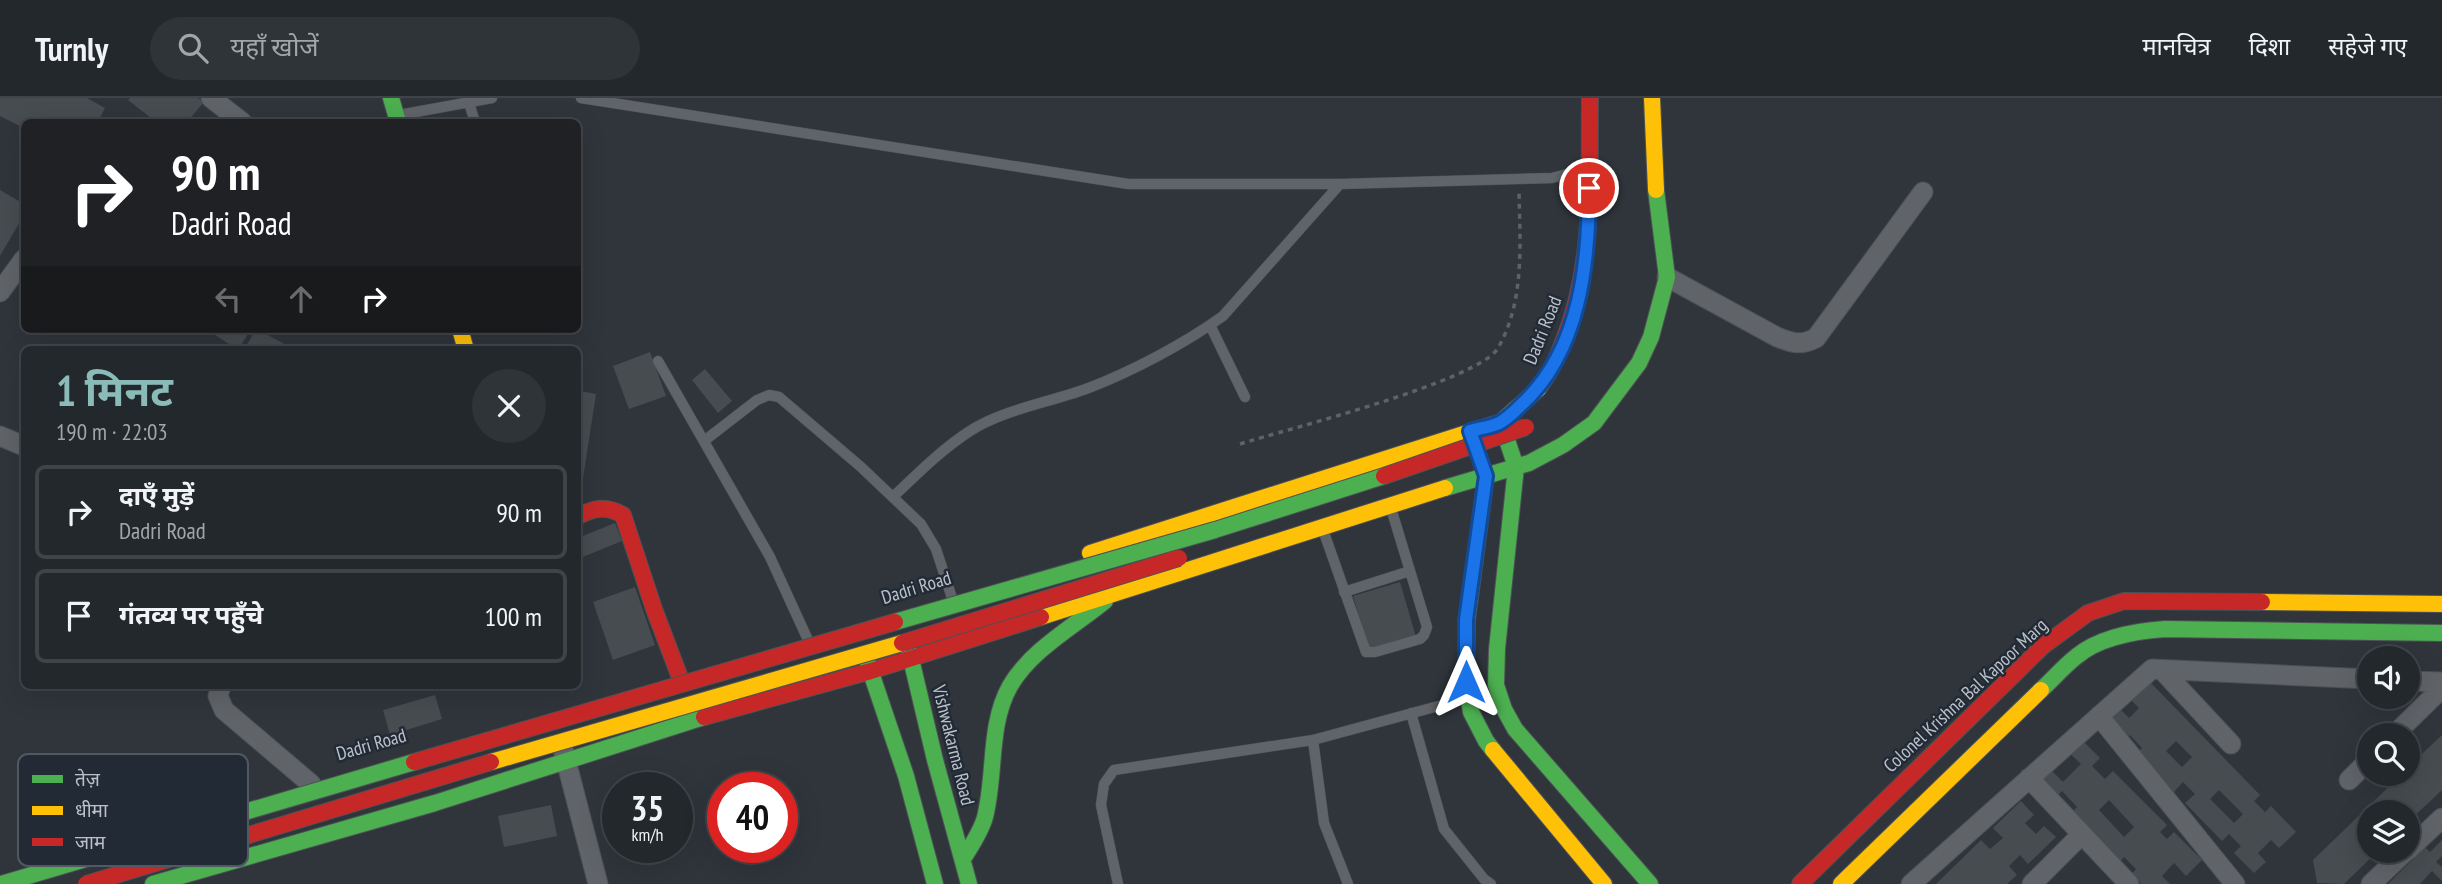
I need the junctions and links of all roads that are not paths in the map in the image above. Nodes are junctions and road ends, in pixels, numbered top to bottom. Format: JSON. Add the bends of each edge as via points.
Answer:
{"nodes":[{"id":1,"x":212,"y":98,"type":"edge"},
{"id":2,"x":391,"y":98,"type":"edge"},
{"id":3,"x":492,"y":98,"type":"edge"},
{"id":4,"x":581,"y":98,"type":"edge"},
{"id":5,"x":1590,"y":98,"type":"edge"},
{"id":6,"x":1652,"y":98,"type":"edge"},
{"id":7,"x":469,"y":103,"type":"junction"},
{"id":8,"x":238,"y":119,"type":"edge"},
{"id":9,"x":397,"y":119,"type":"edge"},
{"id":10,"x":474,"y":119,"type":"edge"},
{"id":11,"x":1589,"y":168,"type":"junction"},
{"id":12,"x":1340,"y":184,"type":"junction"},
{"id":13,"x":1923,"y":192,"type":"dead end"},
{"id":14,"x":21,"y":263,"type":"edge"},
{"id":15,"x":1667,"y":277,"type":"junction"},
{"id":16,"x":0,"y":292,"type":"edge"},
{"id":17,"x":1210,"y":325,"type":"junction"},
{"id":18,"x":1563,"y":345,"type":"junction"},
{"id":19,"x":658,"y":361,"type":"dead end"},
{"id":20,"x":1245,"y":397,"type":"dead end"},
{"id":21,"x":1501,"y":422,"type":"junction"},
{"id":22,"x":1594,"y":423,"type":"junction"},
{"id":23,"x":1536,"y":425,"type":"junction"},
{"id":24,"x":1470,"y":431,"type":"junction"},
{"id":25,"x":0,"y":436,"type":"edge"},
{"id":26,"x":704,"y":440,"type":"junction"},
{"id":27,"x":21,"y":445,"type":"edge"},
{"id":28,"x":1516,"y":467,"type":"junction"},
{"id":29,"x":1486,"y":476,"type":"junction"},
{"id":30,"x":893,"y":497,"type":"junction"},
{"id":31,"x":1390,"y":504,"type":"junction"},
{"id":32,"x":581,"y":515,"type":"edge"},
{"id":33,"x":1322,"y":526,"type":"junction"},
{"id":34,"x":1410,"y":571,"type":"junction"},
{"id":35,"x":1114,"y":592,"type":"junction"},
{"id":36,"x":1344,"y":592,"type":"junction"},
{"id":37,"x":953,"y":598,"type":"junction"},
{"id":38,"x":2442,"y":604,"type":"edge"},
{"id":39,"x":900,"y":615,"type":"junction"},
{"id":40,"x":854,"y":627,"type":"junction"},
{"id":41,"x":2442,"y":633,"type":"edge"},
{"id":42,"x":808,"y":640,"type":"junction"},
{"id":43,"x":911,"y":657,"type":"junction"},
{"id":44,"x":871,"y":671,"type":"junction"},
{"id":45,"x":2163,"y":671,"type":"junction"},
{"id":46,"x":679,"y":675,"type":"junction"},
{"id":47,"x":2357,"y":678,"type":"edge"},
{"id":48,"x":2420,"y":681,"type":"edge"},
{"id":49,"x":2442,"y":682,"type":"edge"},
{"id":50,"x":2442,"y":688,"type":"edge"},
{"id":51,"x":220,"y":689,"type":"edge"},
{"id":52,"x":1469,"y":697,"type":"junction"},
{"id":53,"x":550,"y":713,"type":"junction"},
{"id":54,"x":1411,"y":713,"type":"junction"},
{"id":55,"x":2099,"y":716,"type":"junction"},
{"id":56,"x":2406,"y":723,"type":"edge"},
{"id":57,"x":1313,"y":740,"type":"junction"},
{"id":58,"x":2231,"y":744,"type":"dead end"},
{"id":59,"x":567,"y":759,"type":"junction"},
{"id":60,"x":2357,"y":772,"type":"edge"},
{"id":61,"x":2029,"y":778,"type":"junction"},
{"id":62,"x":2349,"y":780,"type":"dead end"},
{"id":63,"x":311,"y":784,"type":"junction"},
{"id":64,"x":248,"y":802,"type":"edge"},
{"id":65,"x":248,"y":812,"type":"edge"},
{"id":66,"x":2442,"y":818,"type":"edge"},
{"id":67,"x":2082,"y":834,"type":"junction"},
{"id":68,"x":248,"y":835,"type":"edge"},
{"id":69,"x":2420,"y":839,"type":"edge"},
{"id":70,"x":248,"y":857,"type":"edge"},
{"id":71,"x":963,"y":859,"type":"junction"},
{"id":72,"x":2394,"y":863,"type":"edge"},
{"id":73,"x":18,"y":866,"type":"edge"},
{"id":74,"x":63,"y":866,"type":"edge"},
{"id":75,"x":145,"y":866,"type":"edge"},
{"id":76,"x":216,"y":866,"type":"edge"},
{"id":77,"x":0,"y":871,"type":"edge"},
{"id":78,"x":2230,"y":882,"type":"edge"},
{"id":79,"x":1,"y":884,"type":"edge"},
{"id":80,"x":86,"y":884,"type":"edge"},
{"id":81,"x":153,"y":884,"type":"edge"},
{"id":82,"x":598,"y":884,"type":"edge"},
{"id":83,"x":935,"y":884,"type":"edge"},
{"id":84,"x":969,"y":884,"type":"edge"},
{"id":85,"x":1118,"y":884,"type":"edge"},
{"id":86,"x":1348,"y":884,"type":"edge"},
{"id":87,"x":1491,"y":884,"type":"edge"},
{"id":88,"x":1604,"y":884,"type":"edge"},
{"id":89,"x":1650,"y":884,"type":"edge"},
{"id":90,"x":1800,"y":884,"type":"edge"},
{"id":91,"x":1841,"y":884,"type":"edge"},
{"id":92,"x":1911,"y":884,"type":"edge"},
{"id":93,"x":2032,"y":884,"type":"edge"},
{"id":94,"x":2129,"y":884,"type":"edge"},
{"id":95,"x":2371,"y":884,"type":"edge"}],
"edges":[{"from":1,"to":8,"type":"street"},
{"from":2,"to":9,"type":"street"},
{"from":3,"to":7,"type":"lane"},
{"from":4,"to":12,"type":"lane","via":[[1128,184]]},
{"from":5,"to":11,"type":"street","name":"Dadri Road"},
{"from":6,"to":15,"type":"street","via":[[1654,173]]},
{"from":7,"to":9,"type":"lane"},
{"from":7,"to":10,"type":"lane"},
{"from":11,"to":12,"type":"lane","via":[[1552,178]]},
{"from":11,"to":18,"type":"street","name":"Dadri Road","via":[[1584,270]]},
{"from":12,"to":17,"type":"lane"},
{"from":13,"to":15,"type":"street","via":[[1816,338],[1805,344],[1777,337]]},
{"from":14,"to":16,"type":"street"},
{"from":15,"to":22,"type":"street","via":[[1639,363]]},
{"from":17,"to":20,"type":"lane"},
{"from":17,"to":30,"type":"lane","via":[[1087,388],[971,430]]},
{"from":18,"to":21,"type":"street","name":"Dadri Road","via":[[1538,389]]},
{"from":18,"to":23,"type":"street","via":[[1555,390]]},
{"from":19,"to":26,"type":"lane"},
{"from":21,"to":24,"type":"street","name":"Dadri Road"},
{"from":21,"to":28,"type":"street"},
{"from":22,"to":23,"type":"street"},
{"from":22,"to":28,"type":"street","via":[[1563,446]]},
{"from":23,"to":65,"type":"street","bridge":true,"via":[[1215,530]]},
{"from":23,"to":68,"type":"street","bridge":true,"via":[[1426,480],[835,664]]},
{"from":24,"to":29,"type":"street"},
{"from":24,"to":37,"type":"street","name":"Dadri Road"},
{"from":25,"to":27,"type":"street"},
{"from":26,"to":30,"type":"lane","via":[[757,400],[779,397]]},
{"from":26,"to":42,"type":"lane","via":[[770,557]]},
{"from":28,"to":29,"type":"street"},
{"from":28,"to":89,"type":"street","via":[[1496,685],[1515,729]]},
{"from":29,"to":31,"type":"street"},
{"from":29,"to":52,"type":"street","via":[[1466,620]]},
{"from":30,"to":37,"type":"lane","via":[[920,524],[936,549]]},
{"from":31,"to":33,"type":"street"},
{"from":31,"to":34,"type":"lane"},
{"from":32,"to":46,"type":"street","via":[[611,507],[623,515]]},
{"from":33,"to":35,"type":"street"},
{"from":33,"to":36,"type":"lane"},
{"from":34,"to":36,"type":"lane"},
{"from":34,"to":36,"type":"lane","via":[[1427,626],[1420,639],[1366,652]]},
{"from":35,"to":43,"type":"street"},
{"from":35,"to":71,"type":"street","via":[[1039,654],[1010,685],[999,723],[984,821]]},
{"from":37,"to":39,"type":"street","name":"Dadri Road"},
{"from":38,"to":90,"type":"street","name":"Colonel Krishna Bal Kapoor Marg","via":[[2124,601],[2088,613],[2043,646]]},
{"from":39,"to":40,"type":"street","name":"Dadri Road"},
{"from":39,"to":43,"type":"street","name":"Vishwakarma Road"},
{"from":40,"to":42,"type":"street","name":"Dadri Road"},
{"from":40,"to":44,"type":"street"},
{"from":41,"to":91,"type":"street","via":[[2165,629],[2134,631],[2110,639],[2080,654]]},
{"from":42,"to":46,"type":"street","name":"Dadri Road"},
{"from":43,"to":44,"type":"street"},
{"from":43,"to":71,"type":"street","name":"Vishwakarma Road"},
{"from":44,"to":59,"type":"street"},
{"from":44,"to":83,"type":"street"},
{"from":45,"to":47,"type":"street"},
{"from":45,"to":55,"type":"street","via":[[2152,669]]},
{"from":45,"to":58,"type":"street"},
{"from":46,"to":53,"type":"street","name":"Dadri Road"},
{"from":48,"to":49,"type":"street"},
{"from":50,"to":56,"type":"street"},
{"from":51,"to":63,"type":"street","via":[[224,710]]},
{"from":52,"to":54,"type":"lane"},
{"from":52,"to":88,"type":"street","via":[[1471,712],[1486,741]]},
{"from":53,"to":59,"type":"street"},
{"from":53,"to":63,"type":"street","name":"Dadri Road"},
{"from":54,"to":57,"type":"lane"},
{"from":54,"to":87,"type":"lane","via":[[1444,828]]},
{"from":55,"to":61,"type":"street"},
{"from":55,"to":78,"type":"street"},
{"from":57,"to":85,"type":"lane","via":[[1114,770],[1104,783],[1101,805]]},
{"from":57,"to":86,"type":"lane","via":[[1324,823]]},
{"from":59,"to":70,"type":"street"},
{"from":59,"to":82,"type":"street"},
{"from":60,"to":62,"type":"street"},
{"from":61,"to":67,"type":"street"},
{"from":61,"to":92,"type":"street"},
{"from":63,"to":64,"type":"street","name":"Dadri Road"},
{"from":66,"to":69,"type":"street"},
{"from":67,"to":93,"type":"street"},
{"from":67,"to":94,"type":"street"},
{"from":71,"to":84,"type":"street","name":"Vishwakarma Road"},
{"from":72,"to":95,"type":"street"},
{"from":73,"to":77,"type":"street","name":"Dadri Road"},
{"from":74,"to":79,"type":"street","bridge":true},
{"from":75,"to":80,"type":"street","bridge":true},
{"from":76,"to":81,"type":"street"}]}
